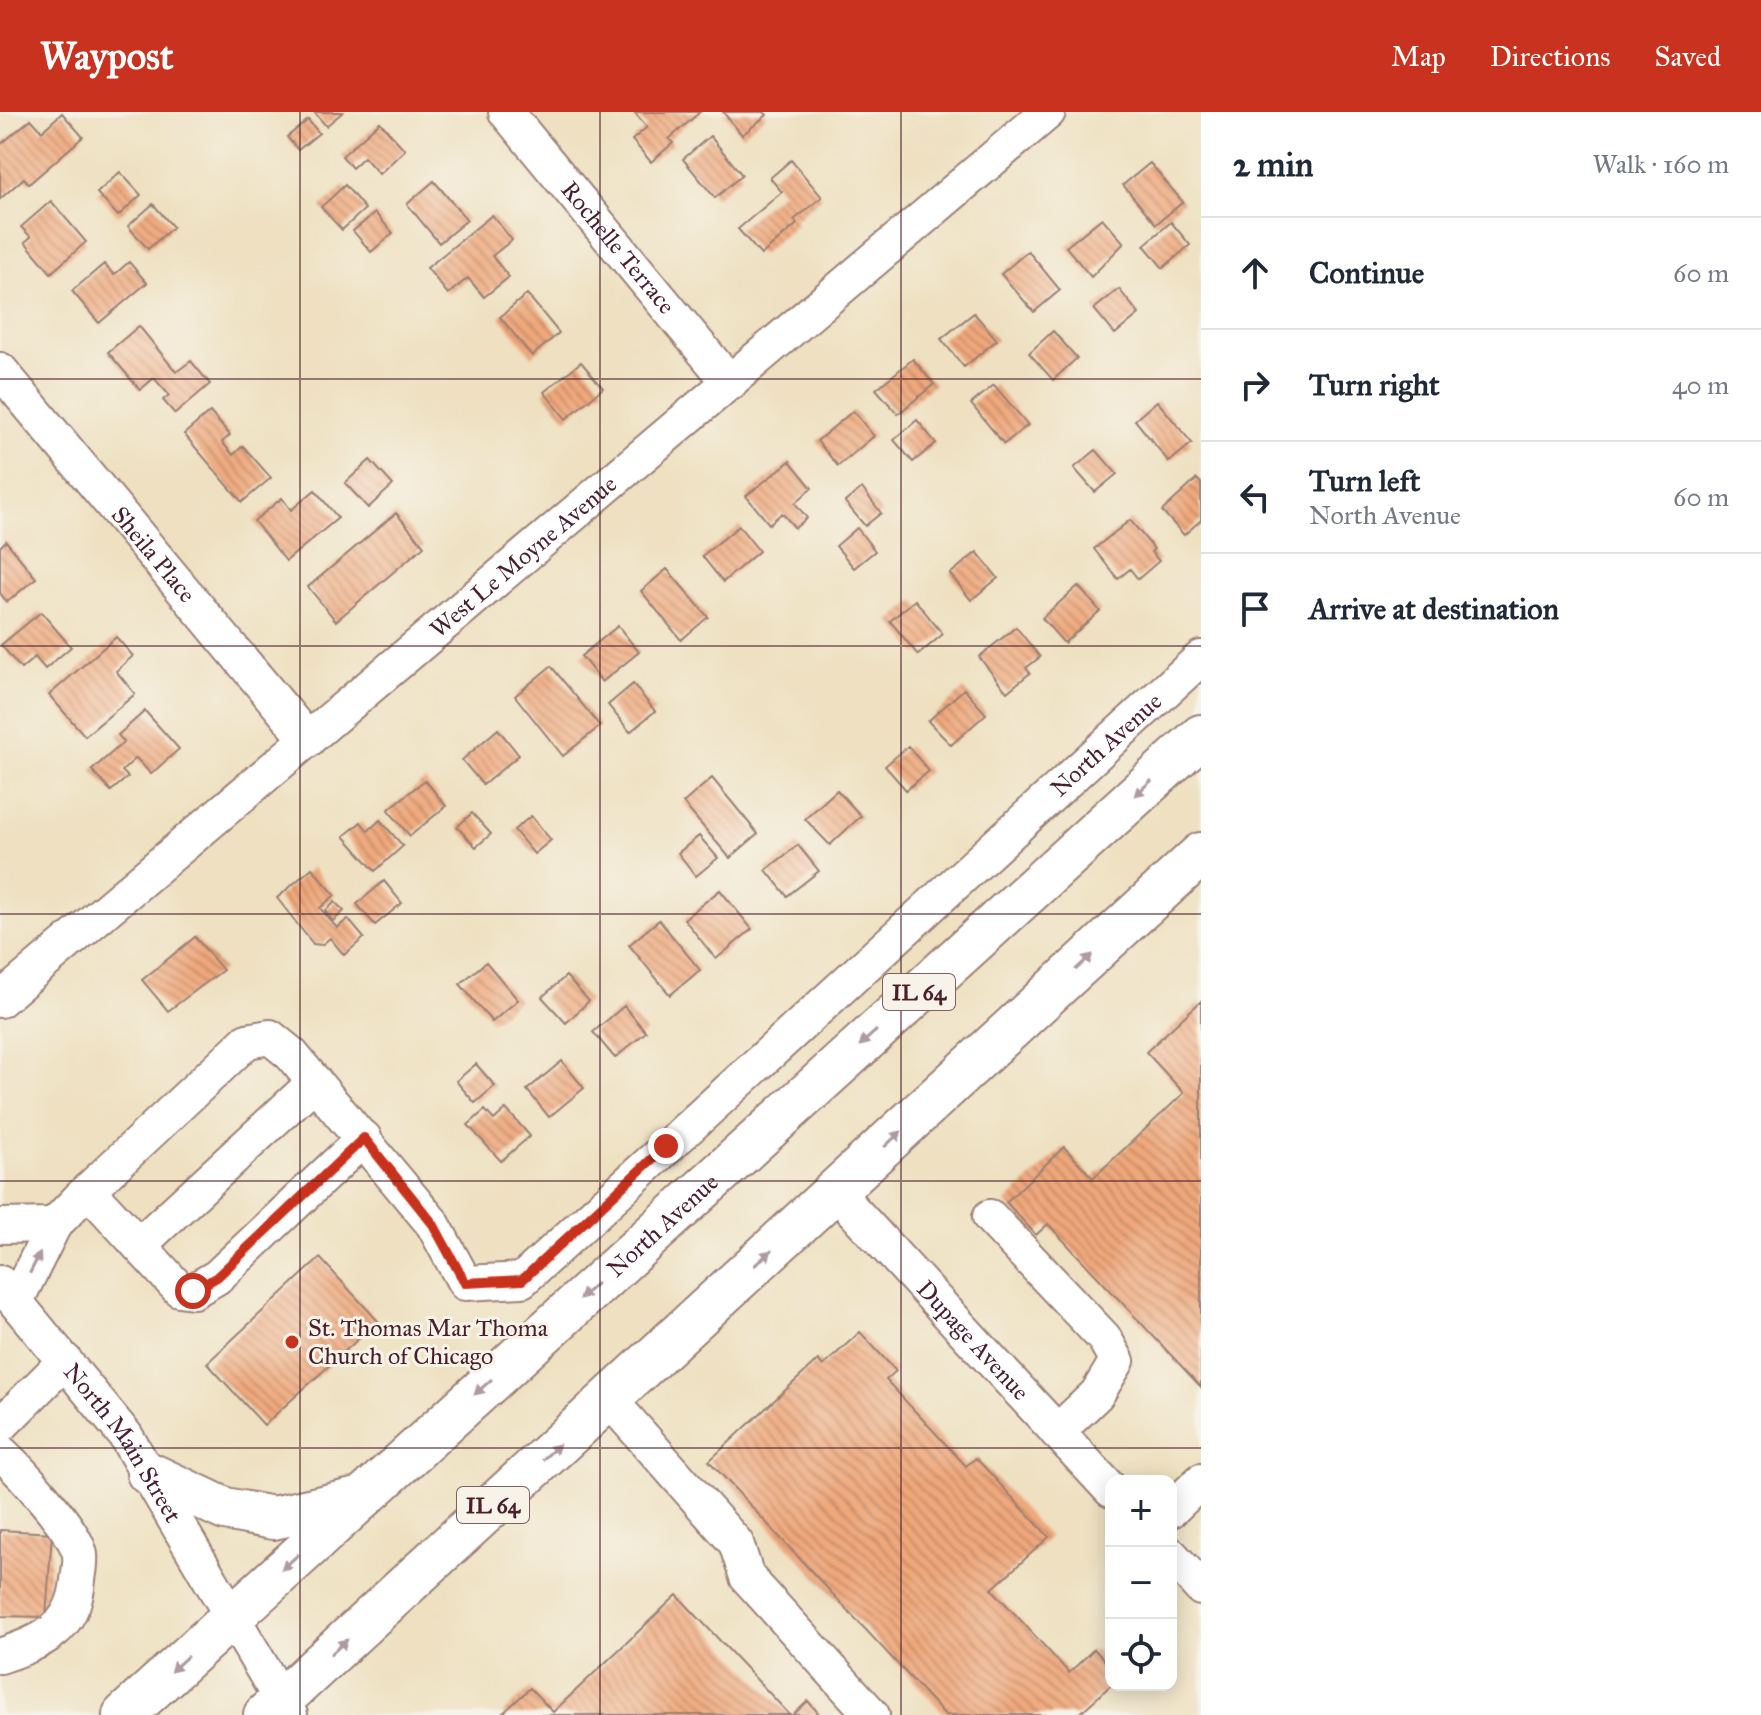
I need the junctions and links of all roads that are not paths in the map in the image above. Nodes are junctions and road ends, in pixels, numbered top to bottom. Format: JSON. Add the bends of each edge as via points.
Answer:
{"nodes":[{"id":1,"x":506,"y":112,"type":"edge"},
{"id":2,"x":1048,"y":112,"type":"edge"},
{"id":3,"x":0,"y":370,"type":"edge"},
{"id":4,"x":730,"y":383,"type":"junction"},
{"id":5,"x":1201,"y":658,"type":"edge"},
{"id":6,"x":1201,"y":736,"type":"edge"},
{"id":7,"x":308,"y":740,"type":"junction"},
{"id":8,"x":1201,"y":854,"type":"edge"},
{"id":9,"x":0,"y":1000,"type":"edge"},
{"id":10,"x":315,"y":1082,"type":"junction"},
{"id":11,"x":364,"y":1138,"type":"junction"},
{"id":12,"x":88,"y":1190,"type":"junction"},
{"id":13,"x":836,"y":1192,"type":"junction"},
{"id":14,"x":990,"y":1217,"type":"dead end"},
{"id":15,"x":54,"y":1225,"type":"junction"},
{"id":16,"x":0,"y":1226,"type":"edge"},
{"id":17,"x":139,"y":1245,"type":"junction"},
{"id":18,"x":8,"y":1292,"type":"edge"},
{"id":19,"x":65,"y":1361,"type":"junction"},
{"id":20,"x":609,"y":1399,"type":"junction"},
{"id":21,"x":0,"y":1426,"type":"edge"},
{"id":22,"x":1057,"y":1432,"type":"junction"},
{"id":23,"x":0,"y":1452,"type":"edge"},
{"id":24,"x":148,"y":1473,"type":"junction"},
{"id":25,"x":1201,"y":1481,"type":"edge"},
{"id":26,"x":1105,"y":1484,"type":"edge"},
{"id":27,"x":359,"y":1499,"type":"junction"},
{"id":28,"x":1177,"y":1504,"type":"edge"},
{"id":29,"x":1177,"y":1562,"type":"edge"},
{"id":30,"x":1201,"y":1588,"type":"edge"},
{"id":31,"x":233,"y":1614,"type":"junction"},
{"id":32,"x":0,"y":1656,"type":"edge"},
{"id":33,"x":279,"y":1710,"type":"edge"},
{"id":34,"x":124,"y":1715,"type":"edge"},
{"id":35,"x":872,"y":1715,"type":"edge"}],
"edges":[{"from":1,"to":4,"type":"street","name":"Rochelle Terrace"},
{"from":2,"to":4,"type":"street","name":"West Le Moyne Avenue"},
{"from":3,"to":7,"type":"street","name":"Sheila Place"},
{"from":4,"to":7,"type":"street","name":"West Le Moyne Avenue"},
{"from":5,"to":11,"type":"street","name":"North Avenue","via":[[522,1280],[465,1283],[433,1224]]},
{"from":6,"to":27,"type":"main road","name":"North Avenue","number":"IL 64","one_way":true},
{"from":7,"to":9,"type":"street","name":"West Le Moyne Avenue"},
{"from":13,"to":8,"type":"main road","number":"IL 64","one_way":true},
{"from":10,"to":11,"type":"street"},
{"from":10,"to":12,"type":"street","via":[[270,1037],[247,1041]]},
{"from":10,"to":17,"type":"street"},
{"from":11,"to":17,"type":"street","via":[[217,1277],[193,1291],[179,1289]]},
{"from":12,"to":15,"type":"street"},
{"from":12,"to":17,"type":"street"},
{"from":20,"to":13,"type":"main road","number":"IL 64","one_way":true},
{"from":13,"to":22,"type":"street","name":"Dupage Avenue"},
{"from":14,"to":22,"type":"street","via":[[1104,1338],[1117,1361],[1097,1394]]},
{"from":15,"to":16,"type":"street"},
{"from":18,"to":15,"type":"street","one_way":true},
{"from":18,"to":19,"type":"street","name":"North Main Street"},
{"from":19,"to":21,"type":"street"},
{"from":19,"to":24,"type":"street","name":"North Main Street","via":[[125,1435]]},
{"from":33,"to":20,"type":"main road","number":"IL 64","one_way":true},
{"from":20,"to":35,"type":"street","via":[[736,1543],[747,1577]]},
{"from":22,"to":26,"type":"street","name":"Dupage Avenue"},
{"from":23,"to":32,"type":"street","via":[[39,1494],[80,1553],[76,1604],[60,1626],[37,1644]]},
{"from":24,"to":27,"type":"main road","via":[[225,1509],[273,1518]]},
{"from":24,"to":31,"type":"street","name":"North Main Street"},
{"from":25,"to":28,"type":"street"},
{"from":27,"to":31,"type":"main road","name":"North Avenue","number":"IL 64","one_way":true},
{"from":29,"to":30,"type":"street"},
{"from":31,"to":33,"type":"street","name":"North Main Street"},
{"from":31,"to":34,"type":"main road","name":"North Avenue","number":"IL 64","one_way":true}]}
